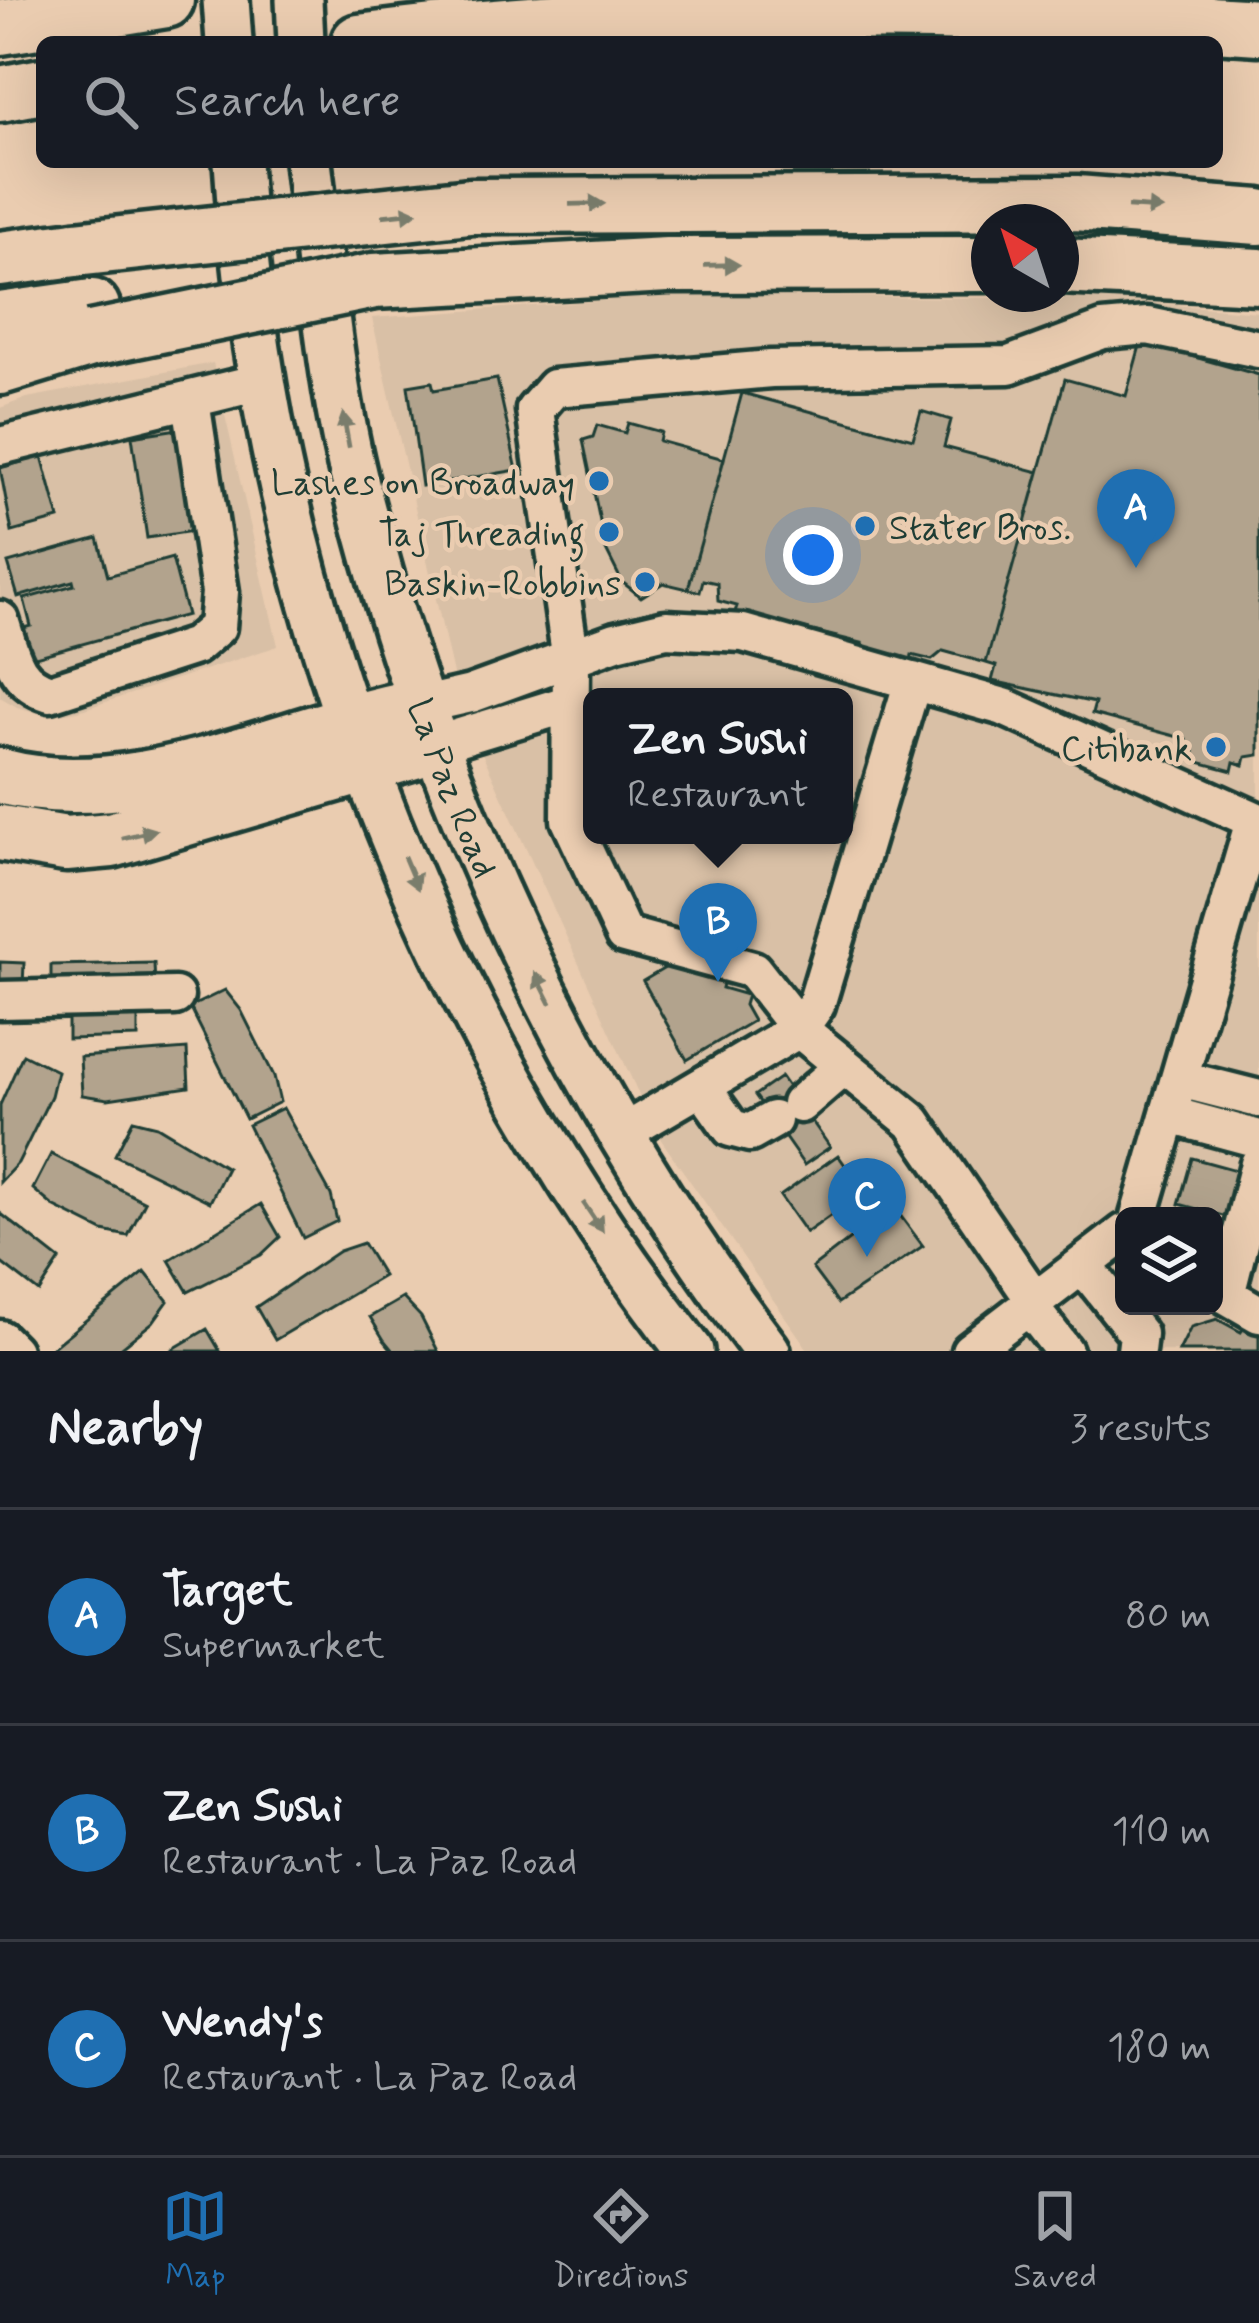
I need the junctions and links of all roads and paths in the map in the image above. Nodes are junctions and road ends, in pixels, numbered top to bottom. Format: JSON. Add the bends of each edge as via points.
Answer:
{"nodes":[{"id":1,"x":166,"y":0,"type":"edge"},
{"id":2,"x":226,"y":0,"type":"edge"},
{"id":3,"x":299,"y":0,"type":"edge"},
{"id":4,"x":0,"y":27,"type":"edge"},
{"id":5,"x":1259,"y":27,"type":"edge"},
{"id":6,"x":229,"y":36,"type":"edge"},
{"id":7,"x":301,"y":36,"type":"edge"},
{"id":8,"x":403,"y":36,"type":"edge"},
{"id":9,"x":36,"y":87,"type":"edge"},
{"id":10,"x":0,"y":94,"type":"edge"},
{"id":11,"x":238,"y":168,"type":"edge"},
{"id":12,"x":309,"y":168,"type":"edge"},
{"id":13,"x":1259,"y":217,"type":"edge"},
{"id":14,"x":0,"y":260,"type":"edge"},
{"id":15,"x":971,"y":264,"type":"edge"},
{"id":16,"x":1079,"y":267,"type":"edge"},
{"id":17,"x":1259,"y":276,"type":"edge"},
{"id":18,"x":0,"y":320,"type":"edge"},
{"id":19,"x":92,"y":323,"type":"junction"},
{"id":20,"x":1259,"y":350,"type":"edge"},
{"id":21,"x":0,"y":368,"type":"edge"},
{"id":22,"x":260,"y":382,"type":"junction"},
{"id":23,"x":191,"y":401,"type":"junction"},
{"id":24,"x":0,"y":446,"type":"edge"},
{"id":25,"x":0,"y":620,"type":"edge"},
{"id":26,"x":572,"y":661,"type":"junction"},
{"id":27,"x":913,"y":681,"type":"junction"},
{"id":28,"x":571,"y":703,"type":"junction"},
{"id":29,"x":426,"y":725,"type":"junction"},
{"id":30,"x":357,"y":742,"type":"junction"},
{"id":31,"x":0,"y":776,"type":"edge"},
{"id":32,"x":1257,"y":821,"type":"edge"},
{"id":33,"x":0,"y":833,"type":"edge"},
{"id":34,"x":175,"y":996,"type":"dead end"},
{"id":35,"x":0,"y":1000,"type":"edge"},
{"id":36,"x":799,"y":1029,"type":"junction"},
{"id":37,"x":844,"y":1066,"type":"junction"},
{"id":38,"x":1180,"y":1079,"type":"junction"},
{"id":39,"x":701,"y":1087,"type":"junction"},
{"id":40,"x":1259,"y":1099,"type":"edge"},
{"id":41,"x":1170,"y":1115,"type":"junction"},
{"id":42,"x":621,"y":1134,"type":"junction"},
{"id":43,"x":1259,"y":1139,"type":"edge"},
{"id":44,"x":1259,"y":1164,"type":"edge"},
{"id":45,"x":1144,"y":1207,"type":"edge"},
{"id":46,"x":1115,"y":1239,"type":"edge"},
{"id":47,"x":1083,"y":1265,"type":"junction"},
{"id":48,"x":1223,"y":1281,"type":"edge"},
{"id":49,"x":1223,"y":1293,"type":"edge"},
{"id":50,"x":1032,"y":1304,"type":"junction"},
{"id":51,"x":1259,"y":1314,"type":"edge"},
{"id":52,"x":0,"y":1339,"type":"edge"},
{"id":53,"x":12,"y":1351,"type":"edge"},
{"id":54,"x":691,"y":1351,"type":"edge"},
{"id":55,"x":767,"y":1351,"type":"edge"},
{"id":56,"x":970,"y":1351,"type":"edge"},
{"id":57,"x":1064,"y":1351,"type":"edge"},
{"id":58,"x":1136,"y":1351,"type":"edge"}],
"edges":[{"from":1,"to":4,"type":"highway"},
{"from":2,"to":6,"type":"main road"},
{"from":3,"to":7,"type":"main road"},
{"from":5,"to":8,"type":"highway","via":[[661,15]]},
{"from":9,"to":10,"type":"highway"},
{"from":11,"to":22,"type":"main road","name":"La Paz Road"},
{"from":29,"to":12,"type":"main road","name":"La Paz Road","one_way":true,"via":[[354,474]]},
{"from":14,"to":13,"type":"highway","one_way":true,"bridge":true,"via":[[470,206],[1054,203]]},
{"from":19,"to":15,"type":"highway","one_way":true,"bridge":true,"via":[[374,281],[667,265]]},
{"from":16,"to":17,"type":"highway"},
{"from":18,"to":19,"type":"highway"},
{"from":19,"to":21,"type":"highway"},
{"from":20,"to":26,"type":"street","via":[[1148,326],[1103,330],[1009,364],[771,369],[554,388],[535,410]]},
{"from":22,"to":23,"type":"street"},
{"from":22,"to":30,"type":"main road","name":"La Paz Road","via":[[300,561]]},
{"from":23,"to":24,"type":"street"},
{"from":23,"to":25,"type":"street","via":[[220,592],[217,627],[195,646],[50,693],[17,674]]},
{"from":26,"to":27,"type":"street","via":[[616,641],[698,629]]},
{"from":26,"to":28,"type":"street"},
{"from":26,"to":29,"type":"street"},
{"from":27,"to":32,"type":"street","via":[[1004,707]]},
{"from":27,"to":36,"type":"street","via":[[816,1005]]},
{"from":28,"to":29,"type":"street"},
{"from":28,"to":36,"type":"street","via":[[570,820],[624,935],[753,970]]},
{"from":29,"to":30,"type":"highway"},
{"from":42,"to":29,"type":"main road","name":"La Paz Road","one_way":true,"via":[[523,948]]},
{"from":30,"to":31,"type":"highway","via":[[109,786],[64,788]]},
{"from":33,"to":30,"type":"highway","one_way":true,"via":[[66,844],[111,840]]},
{"from":30,"to":54,"type":"main road","name":"La Paz Road","one_way":true,"via":[[428,915],[536,1126]]},
{"from":32,"to":38,"type":"street"},
{"from":34,"to":35,"type":"street"},
{"from":36,"to":37,"type":"street"},
{"from":36,"to":39,"type":"street"},
{"from":37,"to":39,"type":"street","via":[[750,1133],[731,1128]]},
{"from":37,"to":50,"type":"street","via":[[913,1122]]},
{"from":38,"to":40,"type":"street"},
{"from":38,"to":41,"type":"street"},
{"from":39,"to":42,"type":"street"},
{"from":41,"to":43,"type":"street"},
{"from":41,"to":45,"type":"street"},
{"from":42,"to":55,"type":"main road","name":"La Paz Road"},
{"from":44,"to":48,"type":"street"},
{"from":46,"to":47,"type":"street"},
{"from":47,"to":50,"type":"street"},
{"from":47,"to":58,"type":"street","via":[[1138,1334]]},
{"from":49,"to":51,"type":"street"},
{"from":50,"to":56,"type":"street"},
{"from":50,"to":57,"type":"street"},
{"from":52,"to":53,"type":"street"}]}
